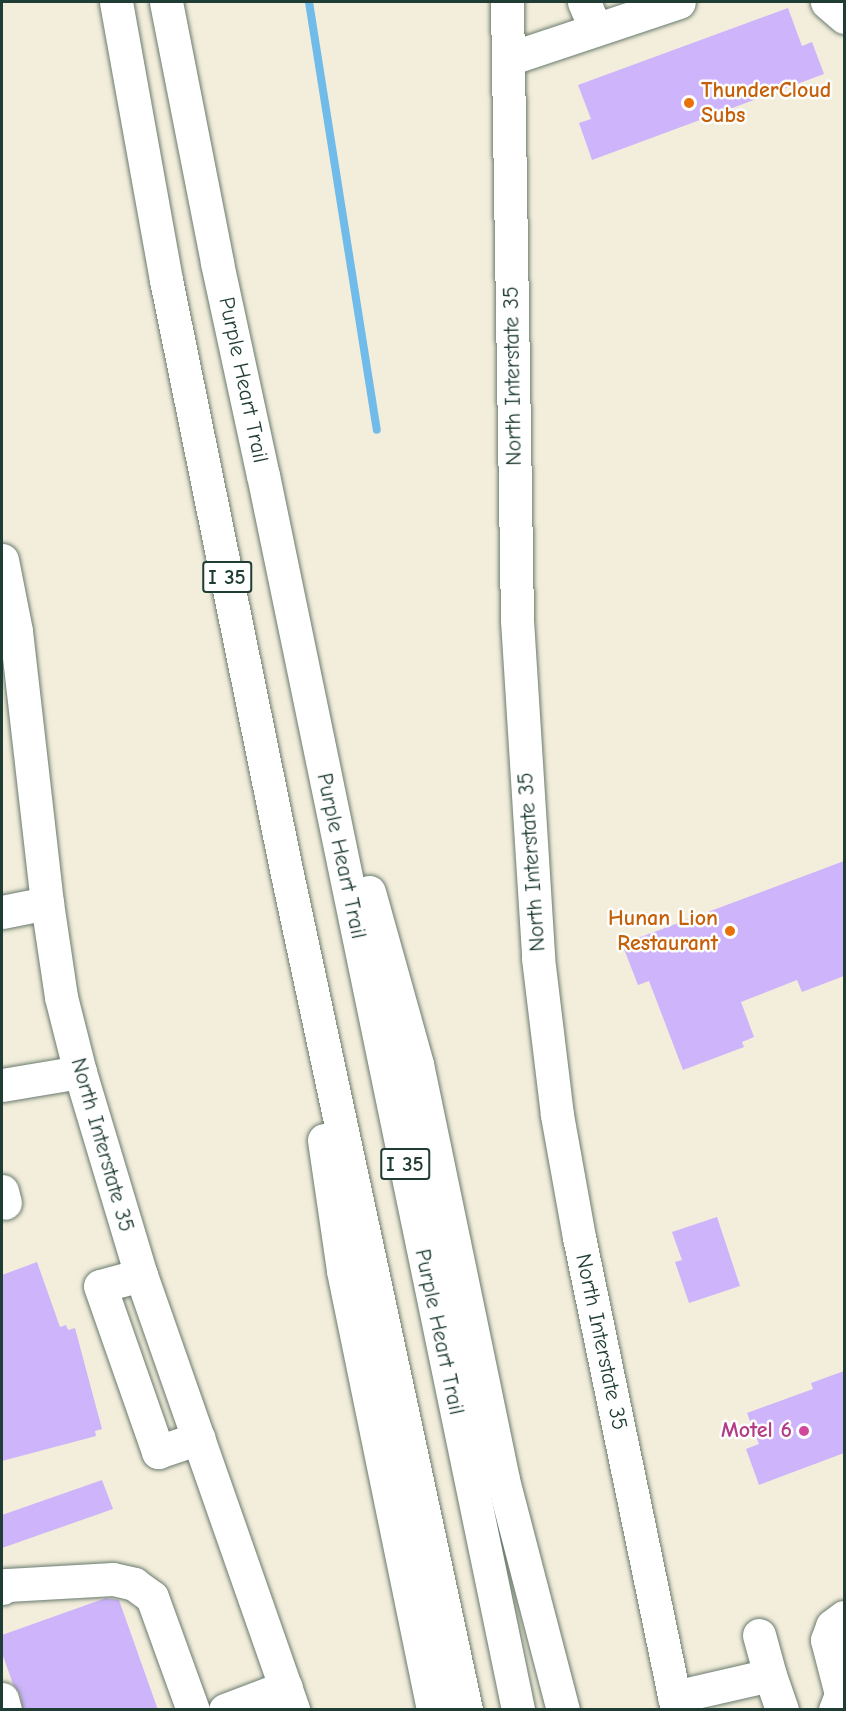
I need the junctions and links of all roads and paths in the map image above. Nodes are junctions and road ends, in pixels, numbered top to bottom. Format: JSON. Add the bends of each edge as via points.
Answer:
{"nodes":[{"id":1,"x":507,"y":2,"type":"edge"},
{"id":2,"x":679,"y":2,"type":"edge"},
{"id":3,"x":827,"y":2,"type":"edge"},
{"id":4,"x":167,"y":6,"type":"edge"},
{"id":5,"x":118,"y":11,"type":"edge"},
{"id":6,"x":590,"y":16,"type":"edge"},
{"id":7,"x":844,"y":17,"type":"edge"},
{"id":8,"x":508,"y":59,"type":"junction"},
{"id":9,"x":2,"y":560,"type":"edge"},
{"id":10,"x":292,"y":618,"type":"junction"},
{"id":11,"x":287,"y":874,"type":"junction"},
{"id":12,"x":47,"y":903,"type":"junction"},
{"id":13,"x":2,"y":912,"type":"edge"},
{"id":14,"x":80,"y":1072,"type":"junction"},
{"id":15,"x":2,"y":1086,"type":"edge"},
{"id":16,"x":141,"y":1275,"type":"junction"},
{"id":17,"x":199,"y":1438,"type":"junction"},
{"id":18,"x":2,"y":1588,"type":"edge"},
{"id":19,"x":844,"y":1617,"type":"edge"},
{"id":20,"x":759,"y":1635,"type":"dead end"},
{"id":21,"x":770,"y":1675,"type":"junction"},
{"id":22,"x":289,"y":1698,"type":"edge"},
{"id":23,"x":2,"y":1699,"type":"edge"},
{"id":24,"x":676,"y":1704,"type":"edge"},
{"id":25,"x":5,"y":1710,"type":"edge"},
{"id":26,"x":193,"y":1710,"type":"edge"},
{"id":27,"x":225,"y":1710,"type":"edge"},
{"id":28,"x":433,"y":1710,"type":"edge"},
{"id":29,"x":466,"y":1710,"type":"edge"},
{"id":30,"x":518,"y":1710,"type":"edge"},
{"id":31,"x":563,"y":1710,"type":"edge"},
{"id":32,"x":782,"y":1710,"type":"edge"},
{"id":33,"x":835,"y":1710,"type":"edge"}],
"edges":[{"from":1,"to":8,"type":"main road","name":"North Interstate 35"},
{"from":2,"to":6,"type":"main road"},
{"from":3,"to":7,"type":"main road"},
{"from":4,"to":10,"type":"main road","name":"Purple Heart Trail","number":"I 35"},
{"from":5,"to":11,"type":"main road","number":"I 35","via":[[166,280]]},
{"from":6,"to":8,"type":"main road"},
{"from":8,"to":24,"type":"main road","name":"North Interstate 35","via":[[517,620],[538,958],[563,1148]]},
{"from":9,"to":12,"type":"main road","name":"North Interstate 35","via":[[16,631]]},
{"from":10,"to":30,"type":"main road","name":"Purple Heart Trail","number":"I 35"},
{"from":10,"to":31,"type":"main road","via":[[417,1064],[502,1479]]},
{"from":11,"to":28,"type":"main road","via":[[343,1271]]},
{"from":11,"to":29,"type":"main road","number":"I 35"},
{"from":12,"to":13,"type":"main road"},
{"from":12,"to":14,"type":"main road","name":"North Interstate 35","via":[[61,997]]},
{"from":14,"to":15,"type":"main road"},
{"from":14,"to":16,"type":"main road","name":"North Interstate 35"},
{"from":16,"to":17,"type":"main road","name":"North Interstate 35"},
{"from":16,"to":17,"type":"main road","via":[[100,1286],[158,1452]]},
{"from":17,"to":22,"type":"main road","name":"North Interstate 35"},
{"from":18,"to":26,"type":"main road","via":[[113,1579],[134,1584],[152,1597]]},
{"from":19,"to":33,"type":"main road","via":[[832,1626],[827,1640],[841,1694]]},
{"from":20,"to":21,"type":"main road"},
{"from":21,"to":24,"type":"main road"},
{"from":21,"to":32,"type":"main road"},
{"from":22,"to":27,"type":"main road"},
{"from":23,"to":25,"type":"main road"}]}
